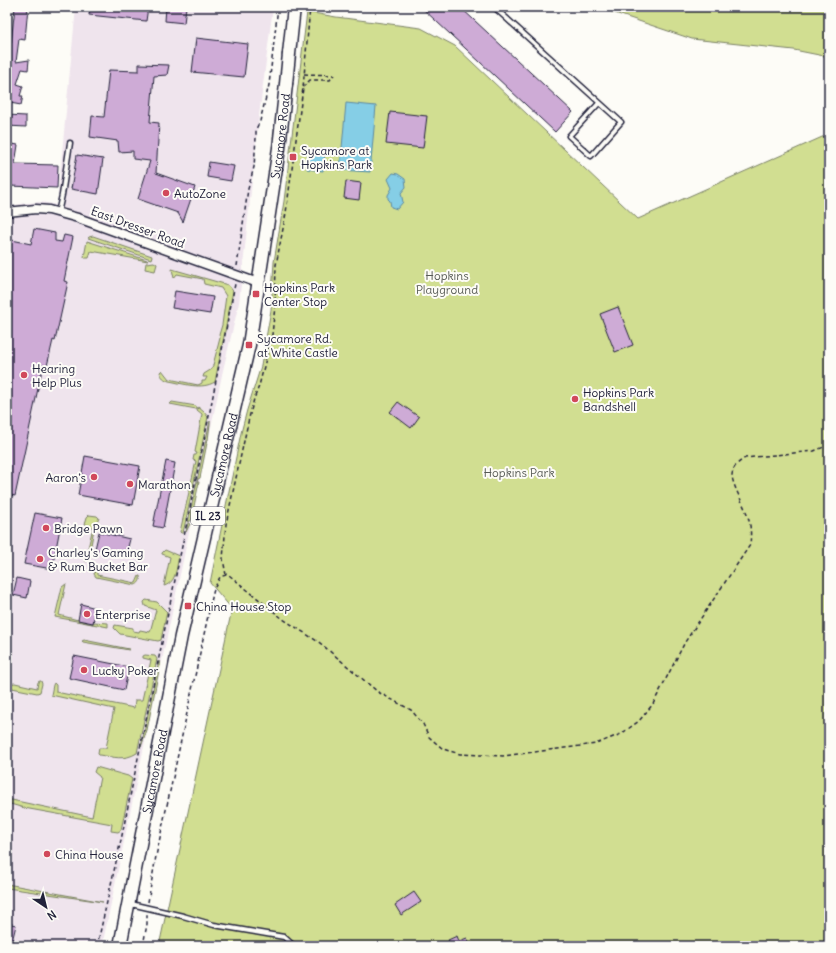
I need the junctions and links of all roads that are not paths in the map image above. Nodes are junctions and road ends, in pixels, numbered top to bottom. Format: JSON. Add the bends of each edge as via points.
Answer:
{"nodes":[{"id":1,"x":294,"y":7,"type":"edge"},
{"id":2,"x":494,"y":7,"type":"edge"},
{"id":3,"x":599,"y":102,"type":"junction"},
{"id":4,"x":70,"y":143,"type":"dead end"},
{"id":5,"x":7,"y":212,"type":"edge"},
{"id":6,"x":58,"y":213,"type":"junction"},
{"id":7,"x":258,"y":283,"type":"junction"},
{"id":8,"x":128,"y":904,"type":"junction"},
{"id":9,"x":120,"y":946,"type":"edge"},
{"id":10,"x":294,"y":946,"type":"edge"}],
"edges":[{"from":1,"to":7,"type":"main road","name":"Sycamore Road","number":"IL 23","bridge":true,"via":[[279,148]]},
{"from":2,"to":3,"type":"lane"},
{"from":3,"to":3,"type":"lane","via":[[569,136],[591,156],[621,122]]},
{"from":4,"to":6,"type":"lane"},
{"from":5,"to":6,"type":"street","name":"East Dresser Road","via":[[36,209]]},
{"from":6,"to":7,"type":"street","name":"East Dresser Road","via":[[94,223]]},
{"from":7,"to":8,"type":"main road","name":"Sycamore Road","number":"IL 23","via":[[249,345],[181,636]]},
{"from":8,"to":9,"type":"main road","name":"Sycamore Road","number":"IL 23"},
{"from":8,"to":10,"type":"lane","via":[[214,925],[284,937]]}]}
